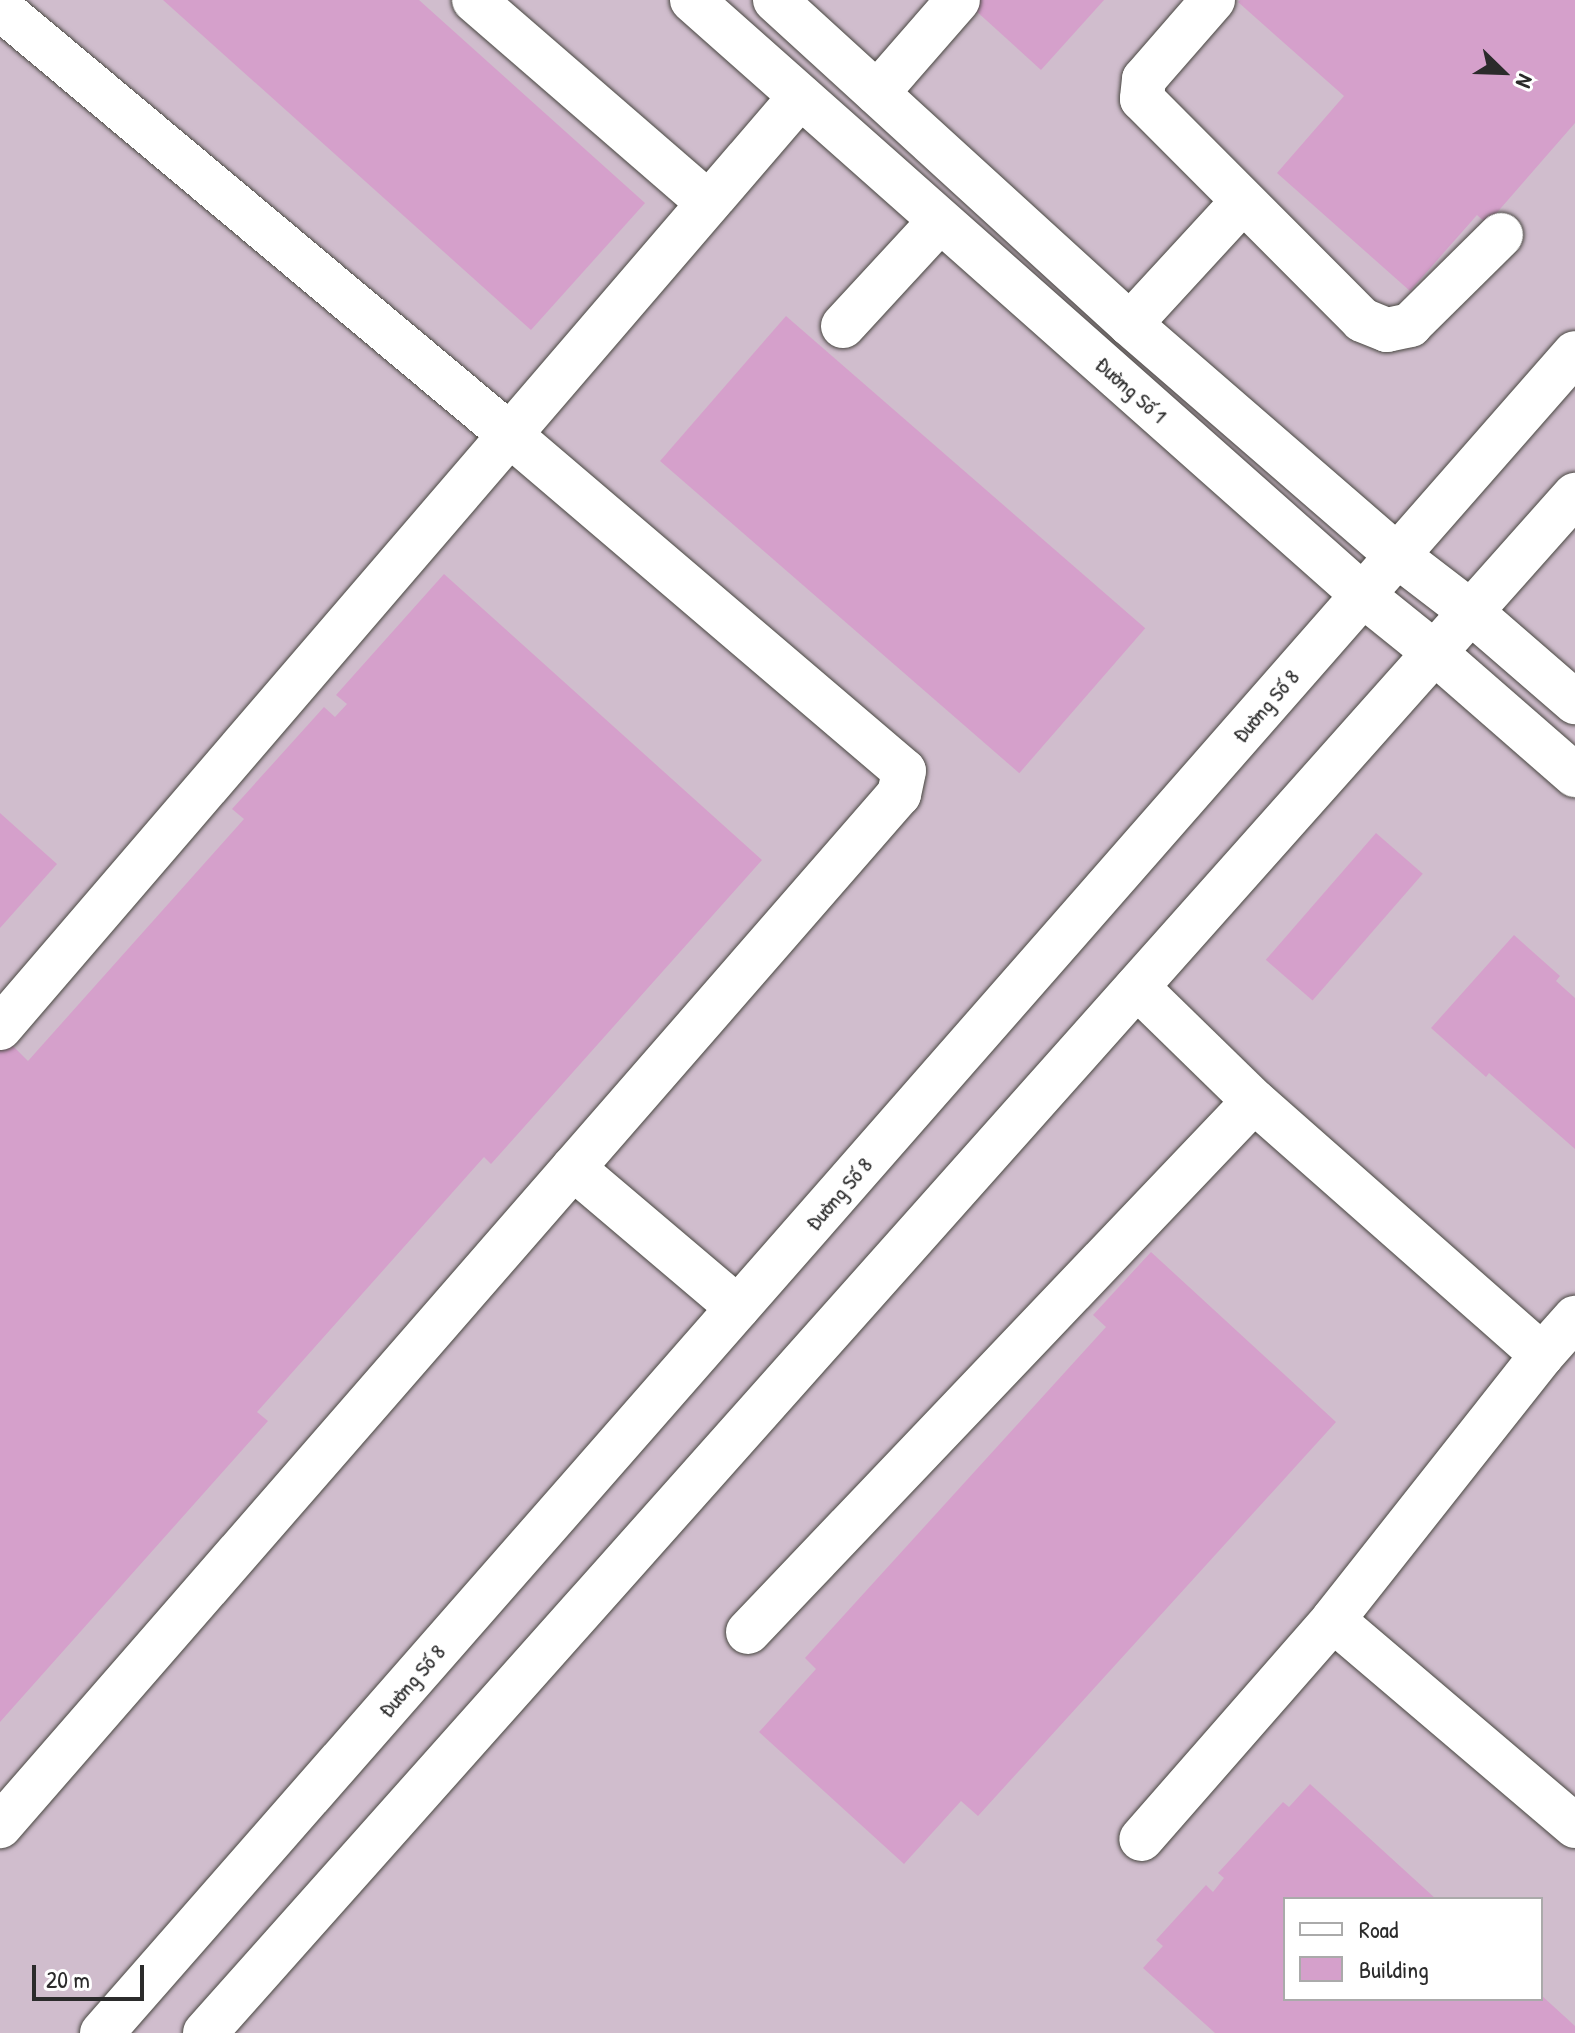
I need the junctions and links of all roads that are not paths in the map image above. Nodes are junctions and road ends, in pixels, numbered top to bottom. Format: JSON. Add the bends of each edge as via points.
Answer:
{"nodes":[{"id":1,"x":474,"y":0,"type":"edge"},
{"id":2,"x":692,"y":0,"type":"edge"},
{"id":3,"x":775,"y":0,"type":"edge"},
{"id":4,"x":958,"y":0,"type":"edge"},
{"id":5,"x":1213,"y":0,"type":"edge"},
{"id":6,"x":0,"y":8,"type":"edge"},
{"id":7,"x":877,"y":93,"type":"junction"},
{"id":8,"x":800,"y":97,"type":"junction"},
{"id":9,"x":1243,"y":201,"type":"junction"},
{"id":10,"x":708,"y":203,"type":"junction"},
{"id":11,"x":940,"y":221,"type":"junction"},
{"id":12,"x":1501,"y":235,"type":"dead end"},
{"id":13,"x":1130,"y":324,"type":"junction"},
{"id":14,"x":843,"y":326,"type":"dead end"},
{"id":15,"x":1575,"y":353,"type":"edge"},
{"id":16,"x":509,"y":434,"type":"junction"},
{"id":17,"x":1575,"y":495,"type":"edge"},
{"id":18,"x":1398,"y":556,"type":"junction"},
{"id":19,"x":1364,"y":596,"type":"junction"},
{"id":20,"x":1471,"y":612,"type":"junction"},
{"id":21,"x":1435,"y":653,"type":"junction"},
{"id":22,"x":1575,"y":702,"type":"edge"},
{"id":23,"x":1575,"y":775,"type":"edge"},
{"id":24,"x":1137,"y":987,"type":"junction"},
{"id":25,"x":0,"y":1028,"type":"edge"},
{"id":26,"x":1254,"y":1101,"type":"junction"},
{"id":27,"x":573,"y":1168,"type":"junction"},
{"id":28,"x":738,"y":1308,"type":"junction"},
{"id":29,"x":1575,"y":1318,"type":"edge"},
{"id":30,"x":1542,"y":1355,"type":"junction"},
{"id":31,"x":1333,"y":1620,"type":"junction"},
{"id":32,"x":748,"y":1632,"type":"dead end"},
{"id":33,"x":0,"y":1826,"type":"edge"},
{"id":34,"x":1575,"y":1826,"type":"edge"},
{"id":35,"x":1141,"y":1839,"type":"dead end"},
{"id":36,"x":102,"y":2033,"type":"edge"},
{"id":37,"x":205,"y":2033,"type":"edge"}],
"edges":[{"from":1,"to":10,"type":"street"},
{"from":2,"to":8,"type":"street","name":"Đường Số 1"},
{"from":3,"to":7,"type":"street"},
{"from":4,"to":7,"type":"street"},
{"from":5,"to":9,"type":"street","via":[[1144,79],[1142,99]]},
{"from":6,"to":16,"type":"street"},
{"from":7,"to":13,"type":"street"},
{"from":8,"to":10,"type":"street"},
{"from":8,"to":11,"type":"street","name":"Đường Số 1"},
{"from":9,"to":12,"type":"street","via":[[1362,320],[1387,330],[1410,325]]},
{"from":9,"to":13,"type":"street"},
{"from":10,"to":16,"type":"street"},
{"from":11,"to":14,"type":"street"},
{"from":11,"to":19,"type":"street","name":"Đường Số 1"},
{"from":13,"to":18,"type":"street"},
{"from":15,"to":18,"type":"street","name":"Đường Số 8"},
{"from":16,"to":25,"type":"street"},
{"from":16,"to":27,"type":"street","via":[[904,771],[899,794]]},
{"from":17,"to":20,"type":"street"},
{"from":18,"to":19,"type":"street","name":"Đường Số 8"},
{"from":18,"to":20,"type":"street"},
{"from":19,"to":21,"type":"street","name":"Đường Số 1"},
{"from":19,"to":28,"type":"street","name":"Đường Số 8"},
{"from":20,"to":21,"type":"street"},
{"from":20,"to":22,"type":"street"},
{"from":21,"to":23,"type":"street","name":"Đường Số 1"},
{"from":21,"to":24,"type":"street"},
{"from":24,"to":26,"type":"street"},
{"from":24,"to":37,"type":"street"},
{"from":26,"to":30,"type":"street"},
{"from":26,"to":32,"type":"street"},
{"from":27,"to":28,"type":"street"},
{"from":27,"to":33,"type":"street"},
{"from":28,"to":36,"type":"street","name":"Đường Số 8"},
{"from":29,"to":30,"type":"street"},
{"from":30,"to":31,"type":"street"},
{"from":31,"to":34,"type":"street"},
{"from":31,"to":35,"type":"street"}]}
